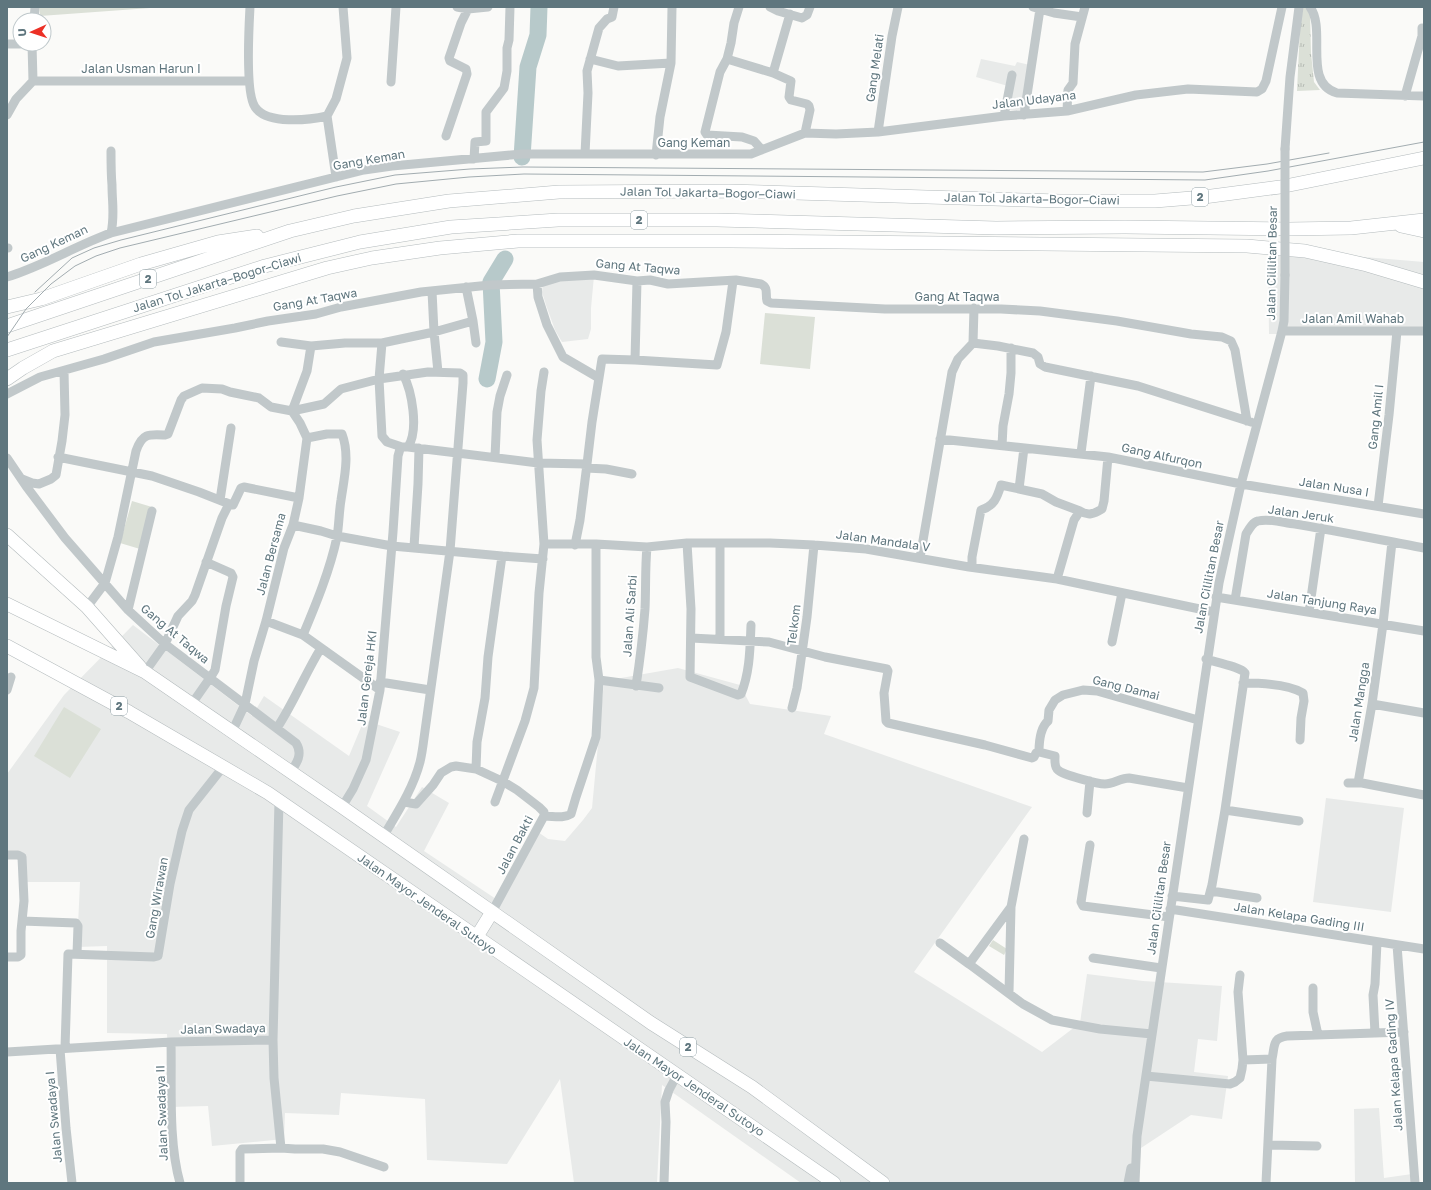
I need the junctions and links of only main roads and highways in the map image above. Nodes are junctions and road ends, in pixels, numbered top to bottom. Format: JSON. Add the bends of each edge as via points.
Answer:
{"nodes":[{"id":1,"x":1424,"y":158,"type":"edge"},
{"id":2,"x":1424,"y":220,"type":"edge"},
{"id":3,"x":1389,"y":224,"type":"junction"},
{"id":4,"x":290,"y":231,"type":"junction"},
{"id":5,"x":1424,"y":231,"type":"edge"},
{"id":6,"x":1424,"y":282,"type":"edge"},
{"id":7,"x":7,"y":307,"type":"edge"},
{"id":8,"x":7,"y":326,"type":"edge"},
{"id":9,"x":7,"y":350,"type":"edge"},
{"id":10,"x":7,"y":379,"type":"edge"},
{"id":11,"x":7,"y":534,"type":"edge"},
{"id":12,"x":7,"y":604,"type":"edge"},
{"id":13,"x":7,"y":646,"type":"edge"},
{"id":14,"x":144,"y":672,"type":"junction"},
{"id":15,"x":492,"y":912,"type":"junction"},
{"id":16,"x":476,"y":938,"type":"junction"},
{"id":17,"x":834,"y":1183,"type":"edge"},
{"id":18,"x":883,"y":1183,"type":"edge"}],
"edges":[{"from":1,"to":4,"type":"highway","name":"Jalan Tol Jakarta–Bogor–Ciawi","number":"2","via":[[1280,187],[1155,201],[729,191],[559,192],[449,201],[354,216]]},
{"from":2,"to":3,"type":"highway","name":"Jalan Tol Jakarta–Bogor–Ciawi","number":"2"},
{"from":3,"to":5,"type":"highway","name":"Jalan Tol Jakarta–Bogor–Ciawi","number":"2"},
{"from":3,"to":9,"type":"highway","name":"Jalan Tol Jakarta–Bogor–Ciawi","number":"2","via":[[1351,228],[1289,229],[996,228],[717,220],[558,220],[451,227],[360,242],[265,266]]},
{"from":4,"to":7,"type":"highway","via":[[218,242],[141,264],[41,299]]},
{"from":4,"to":8,"type":"highway","name":"Jalan Tol Jakarta–Bogor–Ciawi","number":"2"},
{"from":6,"to":10,"type":"highway","via":[[1306,251],[1247,246],[518,241],[440,248],[372,258],[327,268],[53,351]]},
{"from":11,"to":14,"type":"highway","via":[[87,607]]},
{"from":12,"to":14,"type":"highway","number":"2"},
{"from":13,"to":16,"type":"highway","name":"Jalan Mayor Jenderal Sutoyo","number":"2","via":[[129,712],[279,801]]},
{"from":14,"to":15,"type":"highway","number":"2"},
{"from":15,"to":16,"type":"highway"},
{"from":15,"to":18,"type":"highway","number":"2","via":[[651,1023],[752,1088]]},
{"from":16,"to":17,"type":"highway","name":"Jalan Mayor Jenderal Sutoyo","number":"2"}]}
